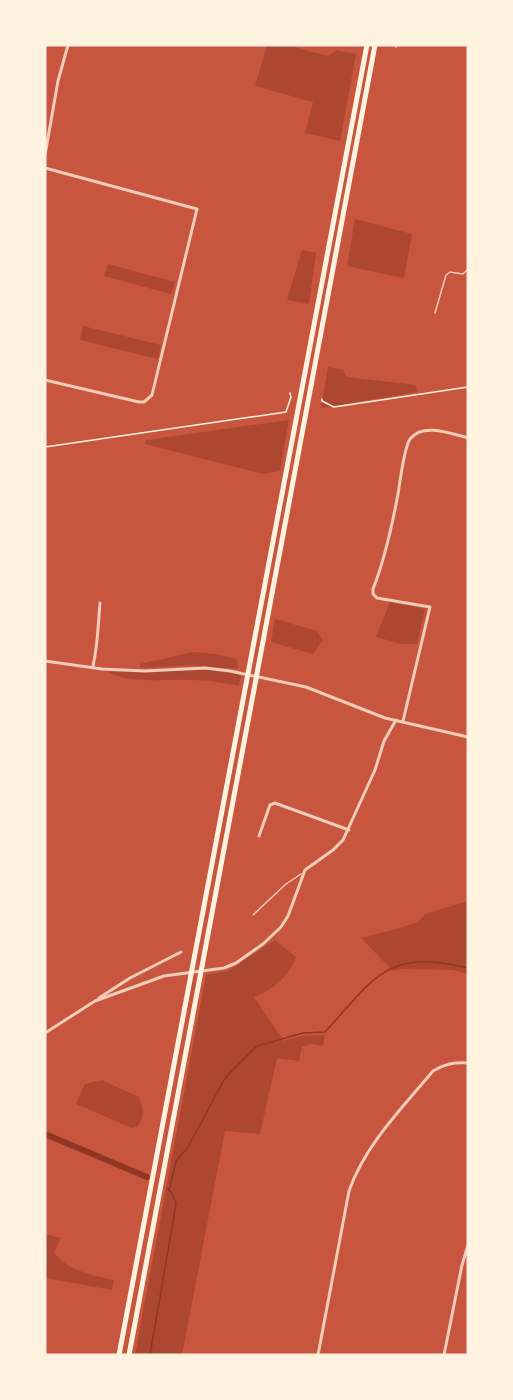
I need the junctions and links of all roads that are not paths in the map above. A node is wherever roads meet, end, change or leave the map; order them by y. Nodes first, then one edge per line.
1 (68, 45) edge
2 (367, 45) edge
3 (375, 45) edge
4 (45, 155) edge
5 (45, 168) edge
6 (468, 269) edge
7 (435, 313) dead end
8 (45, 380) edge
9 (468, 438) edge
10 (100, 603) dead end
11 (45, 661) edge
12 (93, 667) junction
13 (396, 720) junction
14 (403, 722) junction
15 (468, 736) edge
16 (349, 830) junction
17 (259, 836) dead end
18 (302, 874) junction
19 (253, 915) dead end
20 (182, 952) dead end
21 (95, 1001) junction
22 (45, 1033) edge
23 (468, 1063) edge
24 (468, 1245) edge
25 (462, 1265) junction
26 (468, 1266) edge
27 (119, 1355) edge
28 (129, 1355) edge
29 (318, 1355) edge
30 (444, 1355) edge

1 - 4 street
2 - 27 highway
3 - 28 highway
5 - 8 street
6 - 7 lane
9 - 14 street
10 - 12 street
11 - 12 street
12 - 13 street
13 - 14 street
13 - 16 street
14 - 15 street
16 - 17 street
16 - 18 street
18 - 19 lane
18 - 21 street
20 - 21 street
21 - 22 street
23 - 29 street
24 - 25 street
25 - 26 street
25 - 30 street

